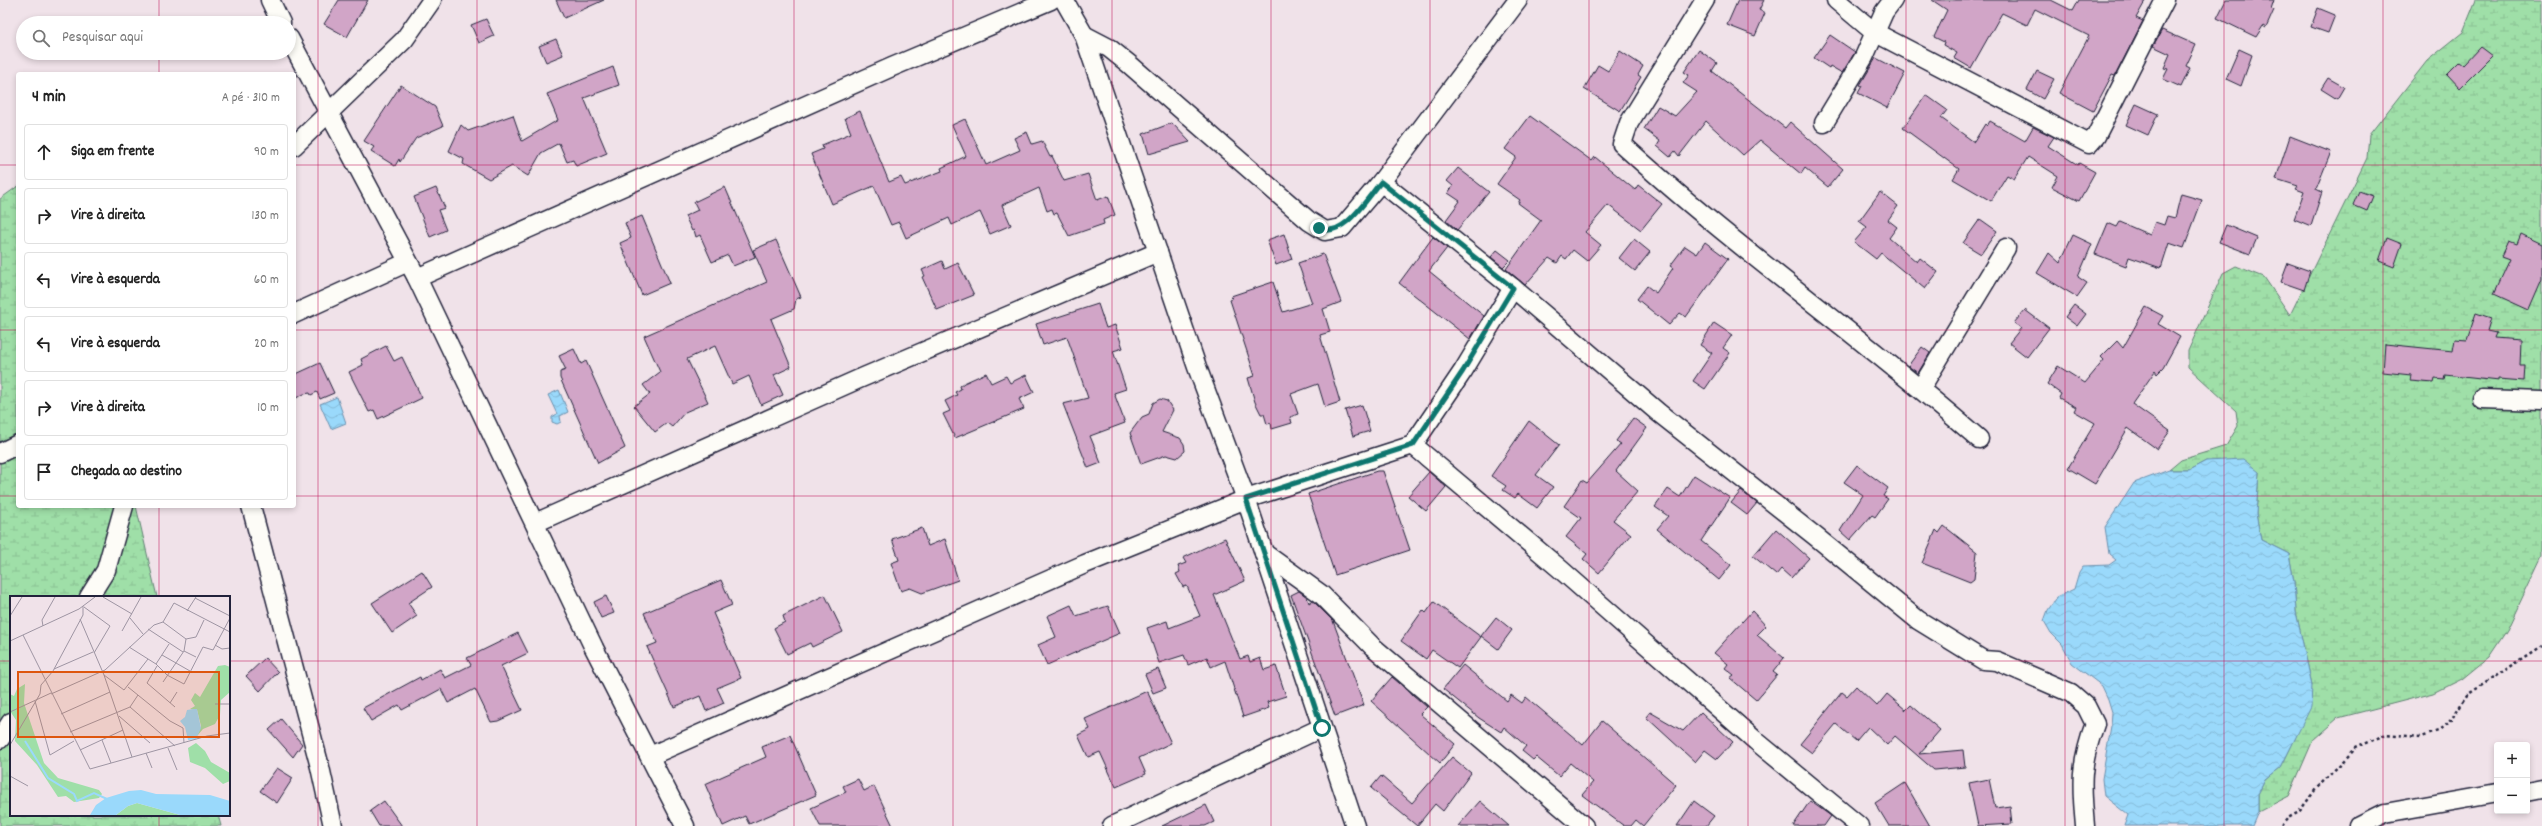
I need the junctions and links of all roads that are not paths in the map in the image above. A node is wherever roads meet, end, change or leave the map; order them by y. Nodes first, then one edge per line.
1 (270, 0) edge
2 (432, 0) edge
3 (1051, 0) edge
4 (1064, 0) edge
5 (1518, 0) edge
6 (1705, 0) edge
7 (1836, 0) edge
8 (1893, 0) edge
9 (2165, 0) edge
10 (278, 16) edge
11 (1874, 32) junction
12 (1084, 35) junction
13 (296, 52) edge
14 (328, 115) junction
15 (1824, 123) dead end
16 (296, 144) edge
17 (1381, 182) junction
18 (2006, 248) dead end
19 (1158, 252) junction
20 (408, 262) junction
21 (416, 278) junction
22 (1513, 288) junction
23 (296, 313) edge
24 (1922, 388) junction
25 (2482, 399) dead end
26 (2542, 401) edge
27 (1979, 439) dead end
28 (16, 445) edge
29 (1413, 445) junction
30 (0, 453) edge
31 (1246, 499) junction
32 (123, 508) edge
33 (251, 508) edge
34 (535, 523) junction
35 (1264, 553) junction
36 (90, 596) edge
37 (10, 724) edge
38 (1322, 728) junction
39 (0, 739) edge
40 (650, 756) junction
41 (2542, 789) edge
42 (2530, 791) edge
43 (2494, 793) edge
44 (333, 826) edge
45 (685, 826) edge
46 (1112, 826) edge
47 (1355, 826) edge
48 (1584, 826) edge
49 (1859, 826) edge
50 (2085, 826) edge
51 (2359, 826) edge

1 - 10 street
2 - 14 street
3 - 21 street
4 - 12 street
5 - 17 street
6 - 24 street
7 - 11 street
8 - 11 street
9 - 11 street
11 - 15 street
12 - 17 street
12 - 19 street
13 - 14 street
14 - 16 street
14 - 20 street
17 - 22 street
18 - 24 street
19 - 31 street
19 - 34 street
20 - 21 street
20 - 23 street
21 - 34 street
22 - 29 street
22 - 50 street
24 - 27 street
25 - 26 street
28 - 30 street
29 - 31 street
29 - 49 street
31 - 35 street
31 - 40 street
32 - 36 street
33 - 44 street
34 - 40 street
35 - 38 street
35 - 48 street
37 - 39 street
38 - 46 street
38 - 47 street
40 - 45 street
41 - 42 street
43 - 51 street

